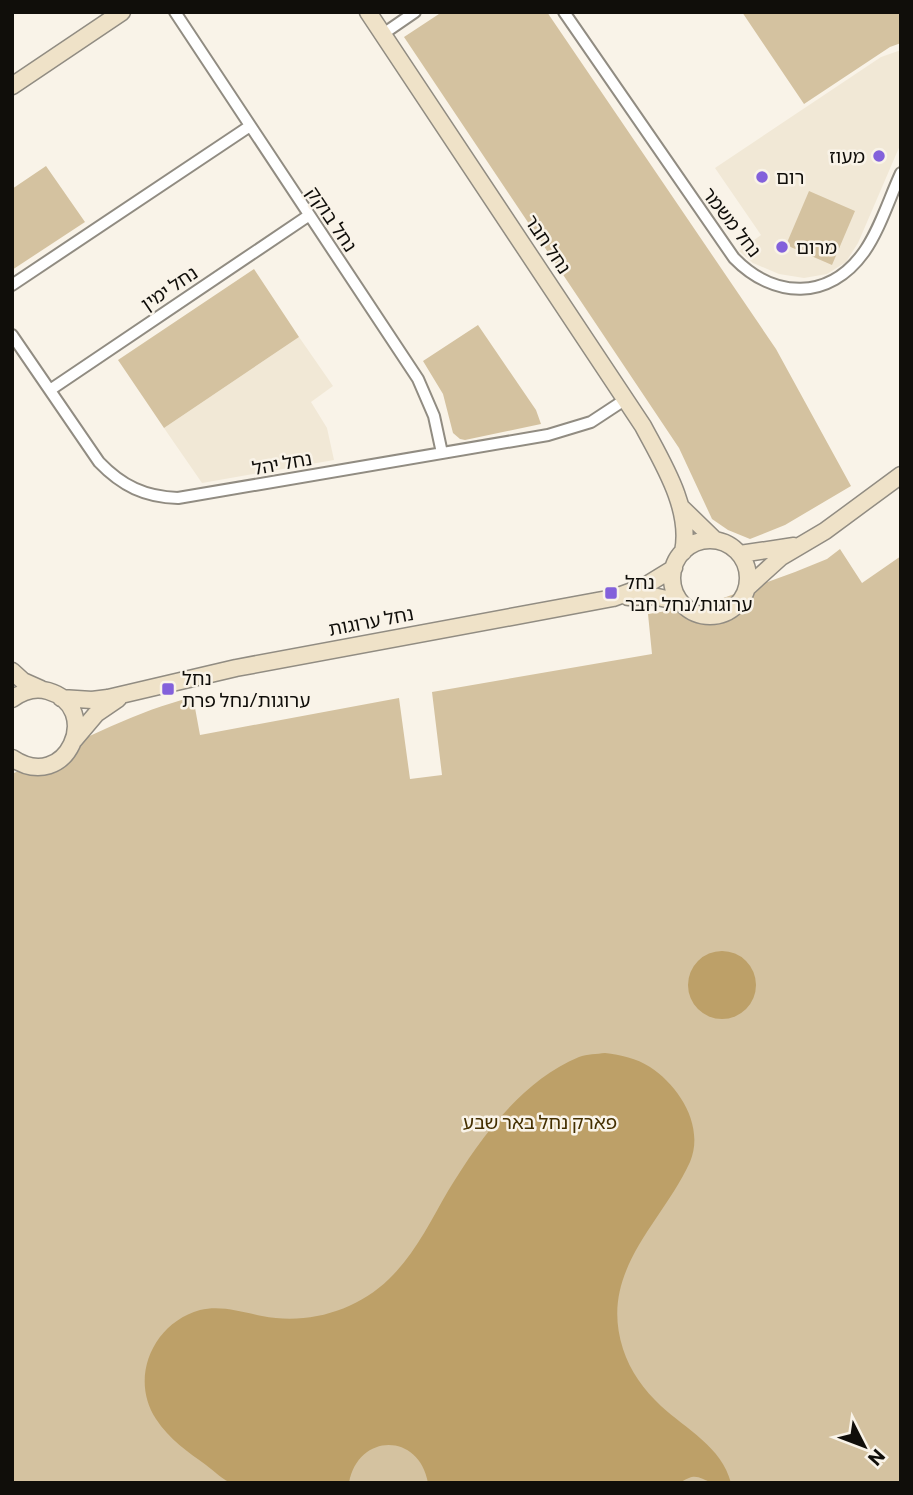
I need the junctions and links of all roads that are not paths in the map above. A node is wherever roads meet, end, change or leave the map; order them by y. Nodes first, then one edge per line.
1 (122, 12) edge
2 (175, 12) edge
3 (368, 12) edge
4 (415, 12) edge
5 (564, 12) edge
6 (383, 34) junction
7 (12, 86) edge
8 (250, 126) junction
9 (901, 173) edge
10 (308, 216) junction
11 (12, 285) edge
12 (12, 335) edge
13 (50, 390) junction
14 (626, 399) junction
15 (442, 453) junction
16 (901, 475) edge
17 (680, 506) junction
18 (715, 540) junction
19 (799, 544) junction
20 (683, 552) junction
21 (740, 554) junction
22 (674, 568) junction
23 (748, 587) junction
24 (613, 598) junction
25 (680, 602) junction
26 (12, 671) edge
27 (43, 690) junction
28 (138, 690) junction
29 (61, 698) junction
30 (12, 699) edge
31 (74, 740) junction
32 (13, 759) edge

1 - 7 street
2 - 8 street, נחל בוקק
3 - 6 street, נחל חבר
4 - 6 street
5 - 9 street, נחל משמר
6 - 14 street, נחל חבר
8 - 10 street, נחל בוקק
8 - 11 street
10 - 13 street, נחל ימין
10 - 15 street, נחל בוקק
12 - 13 street, נחל יהל
13 - 15 street, נחל יהל
14 - 15 street, נחל יהל
14 - 17 street, נחל חבר
16 - 19 street
17 - 18 street, נחל חבר
17 - 20 street, נחל חבר
18 - 20 street
18 - 21 street
19 - 21 street
19 - 23 street
20 - 22 street
21 - 23 street
22 - 24 street, נחל ערוגות
22 - 25 street
23 - 25 street
24 - 25 street, נחל ערוגות
24 - 28 street, נחל ערוגות
26 - 27 street
27 - 29 street
27 - 30 street
28 - 29 street, נחל ערוגות
28 - 31 street, נחל ערוגות
29 - 31 street
31 - 32 street, נחל ערוגות

